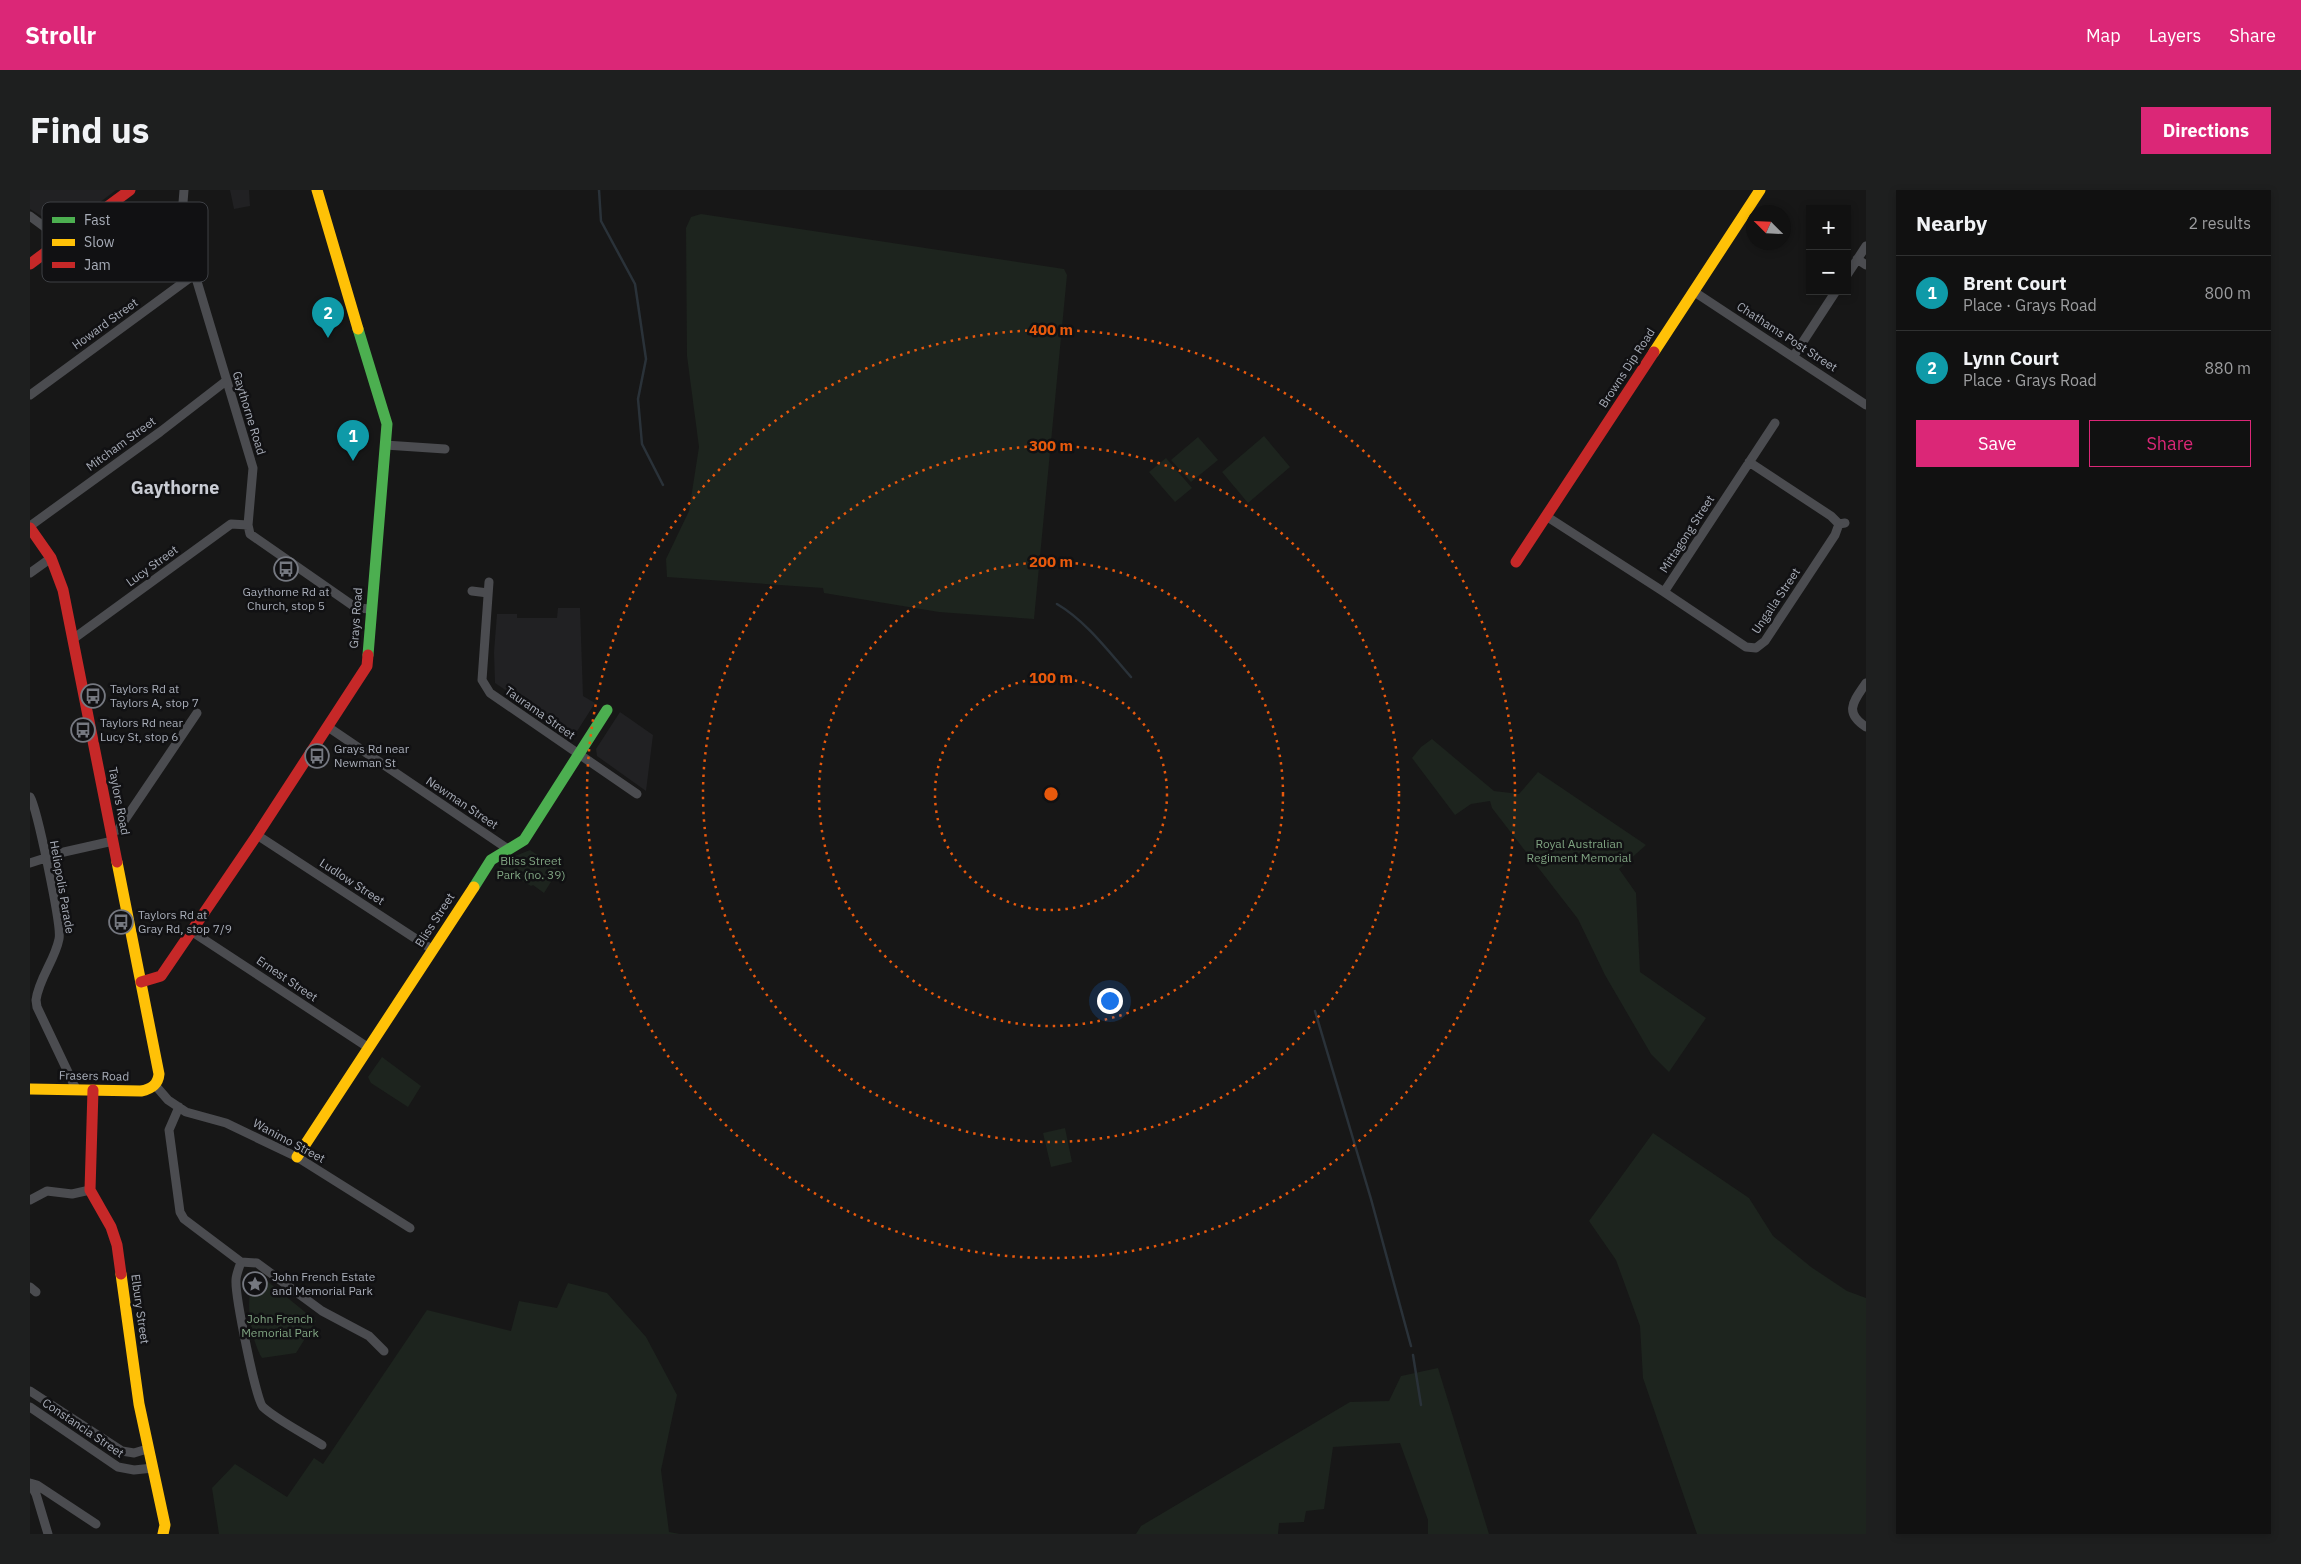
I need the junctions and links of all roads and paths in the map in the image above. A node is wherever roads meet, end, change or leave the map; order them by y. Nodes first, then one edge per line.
1 (130, 190) edge
2 (317, 190) edge
3 (1760, 190) edge
4 (114, 202) edge
5 (30, 216) edge
6 (42, 225) edge
7 (1866, 246) edge
8 (42, 255) edge
9 (1857, 259) junction
10 (30, 264) edge
11 (1866, 265) edge
12 (1851, 269) edge
13 (184, 282) edge
14 (197, 282) edge
15 (1694, 291) junction
16 (1833, 295) edge
17 (1793, 357) junction
18 (226, 381) junction
19 (30, 395) edge
20 (1866, 405) edge
21 (1775, 423) dead end
22 (385, 445) junction
23 (445, 449) dead end
24 (1749, 462) junction
25 (1546, 516) junction
26 (248, 525) junction
27 (30, 527) edge
28 (51, 558) junction
29 (1516, 562) dead end
30 (30, 573) edge
31 (489, 582) dead end
32 (472, 591) dead end
33 (1664, 592) junction
34 (488, 593) junction
35 (370, 609) junction
36 (73, 638) junction
37 (1866, 683) edge
38 (606, 710) dead end
39 (197, 713) dead end
40 (1866, 726) edge
41 (328, 727) junction
42 (578, 755) junction
43 (637, 794) dead end
44 (30, 797) edge
45 (258, 835) junction
46 (112, 837) junction
47 (508, 849) junction
48 (46, 857) junction
49 (30, 863) edge
50 (192, 931) junction
51 (433, 950) junction
52 (141, 982) junction
53 (368, 1048) junction
54 (155, 1085) junction
55 (30, 1089) edge
56 (76, 1089) junction
57 (92, 1090) junction
58 (179, 1107) junction
59 (298, 1157) junction
60 (90, 1190) junction
61 (30, 1200) edge
62 (410, 1228) dead end
63 (241, 1262) junction
64 (384, 1351) dead end
65 (30, 1391) edge
66 (30, 1407) edge
67 (322, 1445) dead end
68 (147, 1449) junction
69 (153, 1468) junction
70 (30, 1483) edge
71 (96, 1524) dead end
72 (48, 1534) edge
73 (163, 1534) edge

1 - 4 street
2 - 22 street, Grays Road
3 - 15 street, Browns Dip Road
5 - 6 street
7 - 9 street
8 - 10 street
9 - 11 street
9 - 12 street
13 - 19 street, Howard Street
14 - 18 street, Gaythorne Road
15 - 17 street, Chathams Post Street
15 - 25 street, Browns Dip Road
16 - 17 street
17 - 20 street, Chathams Post Street
18 - 26 street, Gaythorne Road
18 - 27 street, Mitcham Street
21 - 24 street, Mittagong Street
22 - 23 street
22 - 35 street, Grays Road
24 - 33 street, Mittagong Street
24 - 33 street, Ungalla Street
25 - 29 street, Browns Dip Road
25 - 33 street, Mittagong Street
26 - 35 street
26 - 36 street, Lucy Street
27 - 28 street, Taylors Road
28 - 30 street
28 - 36 street, Taylors Road
31 - 34 street, Taurama Street
32 - 34 street
34 - 42 street, Taurama Street
35 - 41 street, Grays Road
36 - 46 street, Taylors Road
37 - 40 street
38 - 42 street, Bliss Street
39 - 46 street
41 - 45 street, Grays Road
41 - 47 street, Newman Street
42 - 43 street, Taurama Street
42 - 47 street, Bliss Street
44 - 48 street, Heliopolis Parade
45 - 50 street, Grays Road
45 - 51 street, Ludlow Street
46 - 48 street
46 - 52 street, Taylors Road
47 - 51 street, Bliss Street
48 - 49 street
48 - 56 street, Heliopolis Parade
50 - 52 street, Grays Road
50 - 53 street, Ernest Street
51 - 53 street, Bliss Street
52 - 54 street, Taylors Road
53 - 59 street, Bliss Street
54 - 57 street, Frasers Road
54 - 58 street, Wanimo Street
55 - 56 street, Frasers Road
56 - 57 street, Frasers Road
57 - 60 street
58 - 59 street, Wanimo Street
58 - 63 street
59 - 62 street, Wanimo Street
60 - 61 street
60 - 68 street, Elbury Street
63 - 64 street
63 - 67 street
65 - 68 street, Constancia Street
66 - 69 street, Constancia Street
68 - 69 street, Elbury Street
69 - 73 street, Elbury Street
70 - 71 street
70 - 72 street

